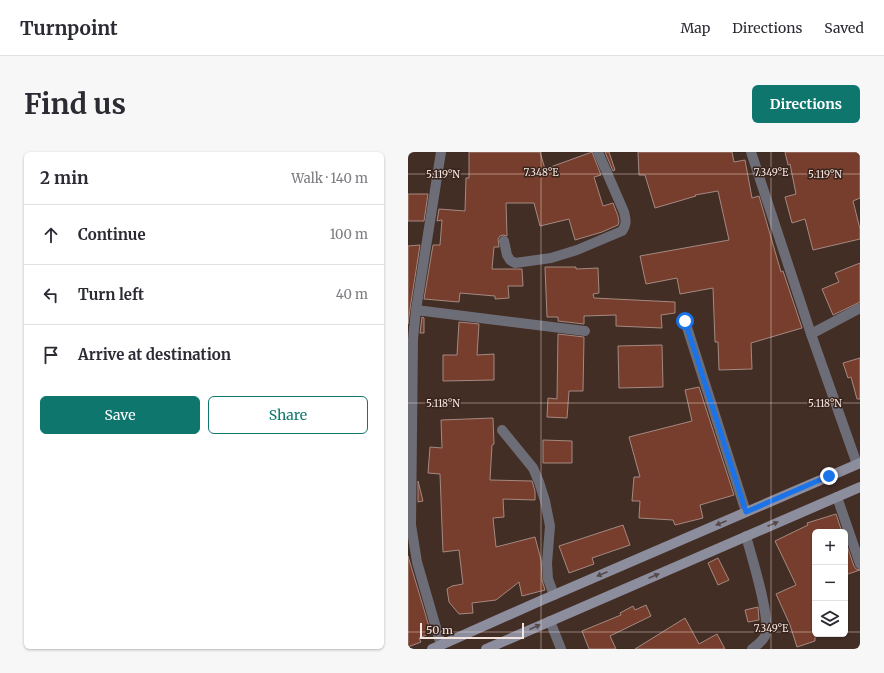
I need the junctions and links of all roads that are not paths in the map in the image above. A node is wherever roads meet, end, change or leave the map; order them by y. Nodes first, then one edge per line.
1 (441, 152) edge
2 (598, 152) edge
3 (751, 152) edge
4 (504, 241) dead end
5 (860, 308) edge
6 (416, 310) junction
7 (685, 321) dead end
8 (585, 331) dead end
9 (811, 334) junction
10 (410, 340) edge
11 (502, 430) dead end
12 (858, 464) edge
13 (860, 487) edge
14 (837, 497) junction
15 (746, 512) junction
16 (746, 536) junction
17 (860, 564) edge
18 (554, 595) junction
19 (550, 620) junction
20 (436, 647) edge
21 (486, 649) edge
22 (561, 649) edge
23 (752, 649) edge

1 - 6 street
2 - 4 street
3 - 9 street
5 - 9 street
6 - 8 street
6 - 10 street
7 - 15 street
9 - 12 street
10 - 20 street
11 - 18 street
12 - 15 main road
13 - 14 main road
16 -> 14 main road
14 - 17 street
15 -> 18 main road
19 -> 16 main road
16 - 23 street
18 - 20 main road
21 -> 19 main road
19 - 22 street

